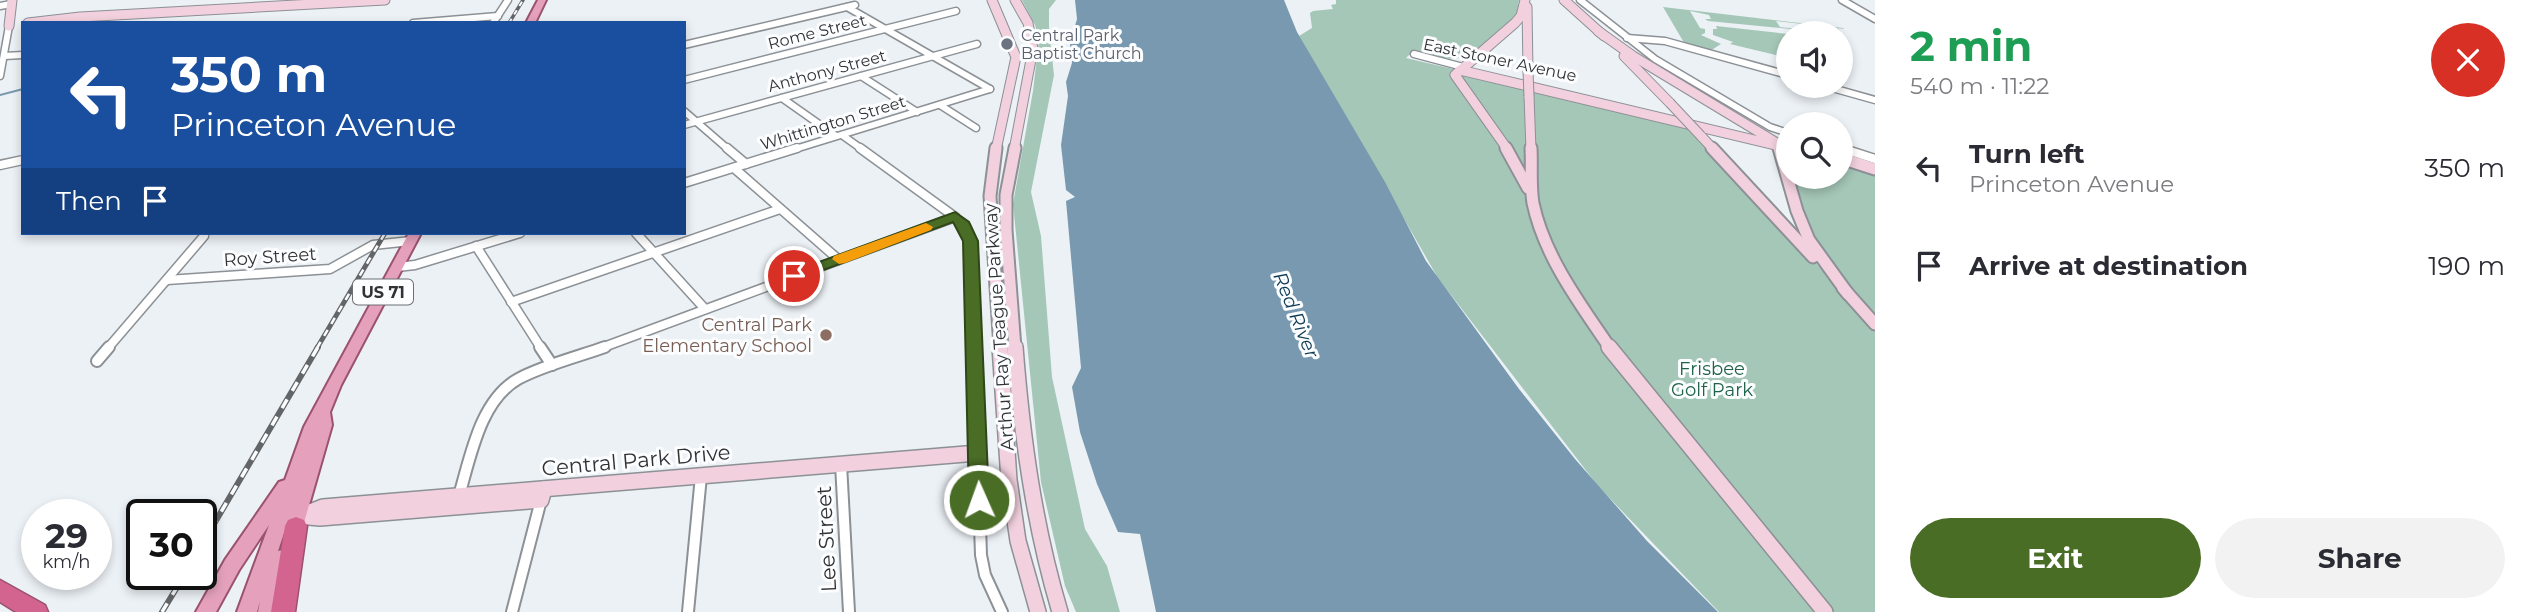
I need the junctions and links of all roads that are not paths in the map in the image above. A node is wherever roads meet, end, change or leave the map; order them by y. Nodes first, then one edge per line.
1 (385, 0) edge
2 (508, 0) edge
3 (542, 0) edge
4 (992, 0) edge
5 (1016, 0) edge
6 (1525, 0) edge
7 (1564, 0) edge
8 (1580, 0) edge
9 (1842, 0) edge
10 (1851, 0) edge
11 (11, 2) edge
12 (855, 5) dead end
13 (0, 6) edge
14 (847, 7) junction
15 (1875, 10) edge
16 (956, 11) dead end
17 (498, 16) junction
18 (1875, 19) edge
19 (45, 21) edge
20 (437, 21) edge
21 (494, 21) edge
22 (531, 21) edge
23 (5, 27) edge
24 (886, 29) junction
25 (1598, 30) junction
26 (1627, 38) junction
27 (977, 44) dead end
28 (686, 45) edge
29 (3, 52) edge
30 (21, 55) edge
31 (934, 56) junction
32 (1462, 69) junction
33 (1776, 72) edge
34 (0, 76) edge
35 (861, 76) junction
36 (686, 79) edge
37 (1853, 94) edge
38 (782, 98) junction
39 (1875, 100) edge
40 (1670, 103) joint
41 (940, 105) junction
42 (918, 112) junction
43 (686, 113) edge
44 (696, 121) junction
45 (686, 124) edge
46 (1743, 127) junction
47 (976, 128) dead end
48 (1776, 129) edge
49 (1722, 130) junction
50 (839, 135) junction
51 (1776, 141) edge
52 (1776, 142) edge
53 (1875, 148) edge
54 (21, 160) edge
55 (1863, 161) edge
56 (746, 164) junction
57 (0, 165) edge
58 (734, 167) junction
59 (1874, 172) edge
60 (686, 182) edge
61 (1794, 189) edge
62 (1534, 202) junction
63 (780, 209) junction
64 (955, 217) junction
65 (513, 235) edge
66 (638, 235) edge
67 (204, 236) dead end
68 (413, 237) edge
69 (476, 246) junction
70 (654, 253) junction
71 (839, 260) junction
72 (397, 267) junction
73 (167, 279) junction
74 (1848, 294) junction
75 (511, 302) junction
76 (705, 309) junction
77 (1875, 324) edge
78 (97, 361) dead end
79 (552, 365) junction
80 (323, 412) junction
81 (978, 453) junction
82 (841, 464) junction
83 (701, 476) junction
84 (542, 494) junction
85 (457, 501) junction
86 (285, 520) junction
87 (0, 590) edge
88 (36, 612) edge
89 (206, 612) edge
90 (247, 612) edge
91 (268, 612) edge
92 (283, 612) edge
93 (512, 612) edge
94 (688, 612) edge
95 (849, 612) edge
96 (1002, 612) edge
97 (1038, 612) edge
98 (1060, 612) edge
99 (1825, 612) edge

1 - 19 street
2 - 17 street
3 - 22 main road
4 - 97 street, Arthur Ray Teague Parkway
5 - 98 street, Arthur Ray Teague Parkway
6 - 32 street
6 - 62 street, bridge
7 - 25 main road
8 - 26 street
9 - 18 street
10 - 15 street
11 - 13 street
11 - 23 street
12 - 14 street
14 - 24 street
14 - 28 street
16 - 24 street, Rome Street
17 - 20 street
17 - 21 street
23 - 29 street
24 - 31 street
24 - 36 street, Rome Street
25 - 40 main road
25 - 46 street
26 - 33 street
26 - 48 street
27 - 31 street, Anthony Street
29 - 30 street
29 - 34 street
31 - 35 street, Anthony Street
31 - 41 street, Whittington Street
32 - 32 street, East Stoner Avenue
32 - 46 street, East Stoner Avenue
32 - 49 street, East Stoner Avenue
32 - 62 street
35 - 38 street, Anthony Street
35 - 42 street
37 - 39 street
38 - 44 street, Anthony Street
38 - 50 street
40 - 74 street, bridge
41 - 42 street, Whittington Street
41 - 47 street
42 - 50 street, Whittington Street
43 - 44 street
44 - 45 street, Anthony Street
44 - 56 street
46 - 49 street
46 - 51 street, East Stoner Avenue
49 - 52 street, East Stoner Avenue
50 - 56 street, Whittington Street
50 - 64 street
53 - 55 street
54 - 57 street
55 - 59 street
56 - 58 street, Whittington Street
58 - 60 street, Whittington Street
58 - 63 street
61 - 74 street
62 - 99 street
63 - 70 street
63 - 71 street
64 - 71 street
64 - 81 street
65 - 69 street
66 - 70 street
67 - 73 street
68 - 72 main road, US 71
68 - 73 street, Roy Street
69 - 72 street
69 - 75 street
70 - 75 street
70 - 76 street
71 - 76 street
72 - 80 main road, US 71
73 - 78 street
74 - 77 street
75 - 79 street
76 - 79 street
79 - 85 street
80 - 86 main road, US 71
80 - 86 main road, US 71
81 - 82 street, Central Park Drive
81 - 96 street
82 - 83 street, Central Park Drive
82 - 95 street, Lee Street
83 - 84 street, Central Park Drive
83 - 94 street
84 - 85 main road, Central Park Drive
84 - 93 street
85 - 86 main road, Central Park Drive
86 - 89 main road
86 - 90 main road, US 71
86 - 91 main road
86 - 92 highway, US 71
87 - 88 highway

